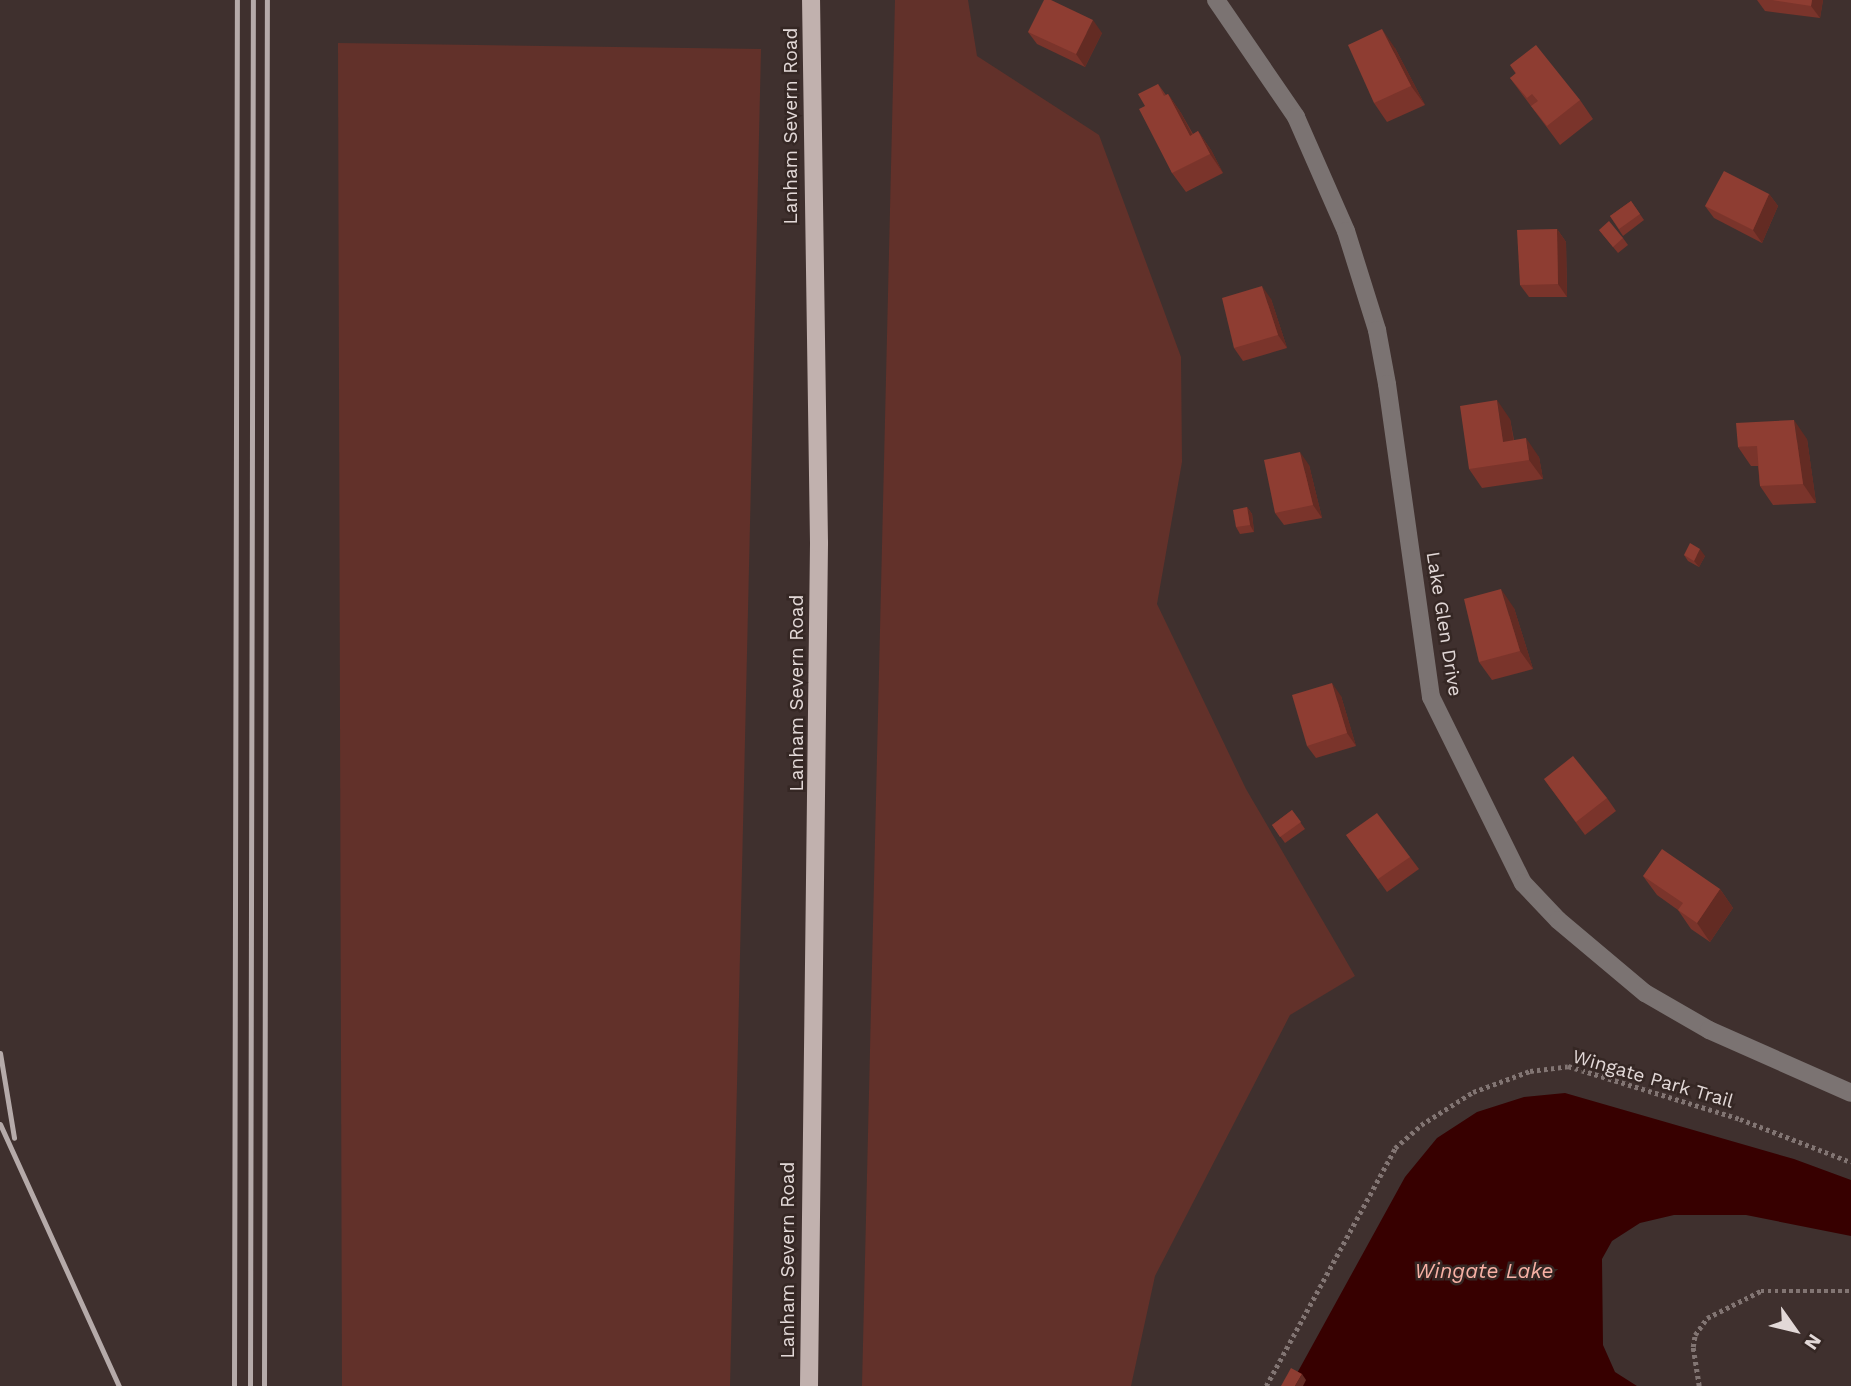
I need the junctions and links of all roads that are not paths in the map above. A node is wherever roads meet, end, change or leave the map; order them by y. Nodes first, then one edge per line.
1 (811, 0) edge
2 (1216, 0) edge
3 (1851, 1093) edge
4 (809, 1386) edge

1 - 4 main road, Lanham Severn Road
2 - 3 street, Lake Glen Drive

